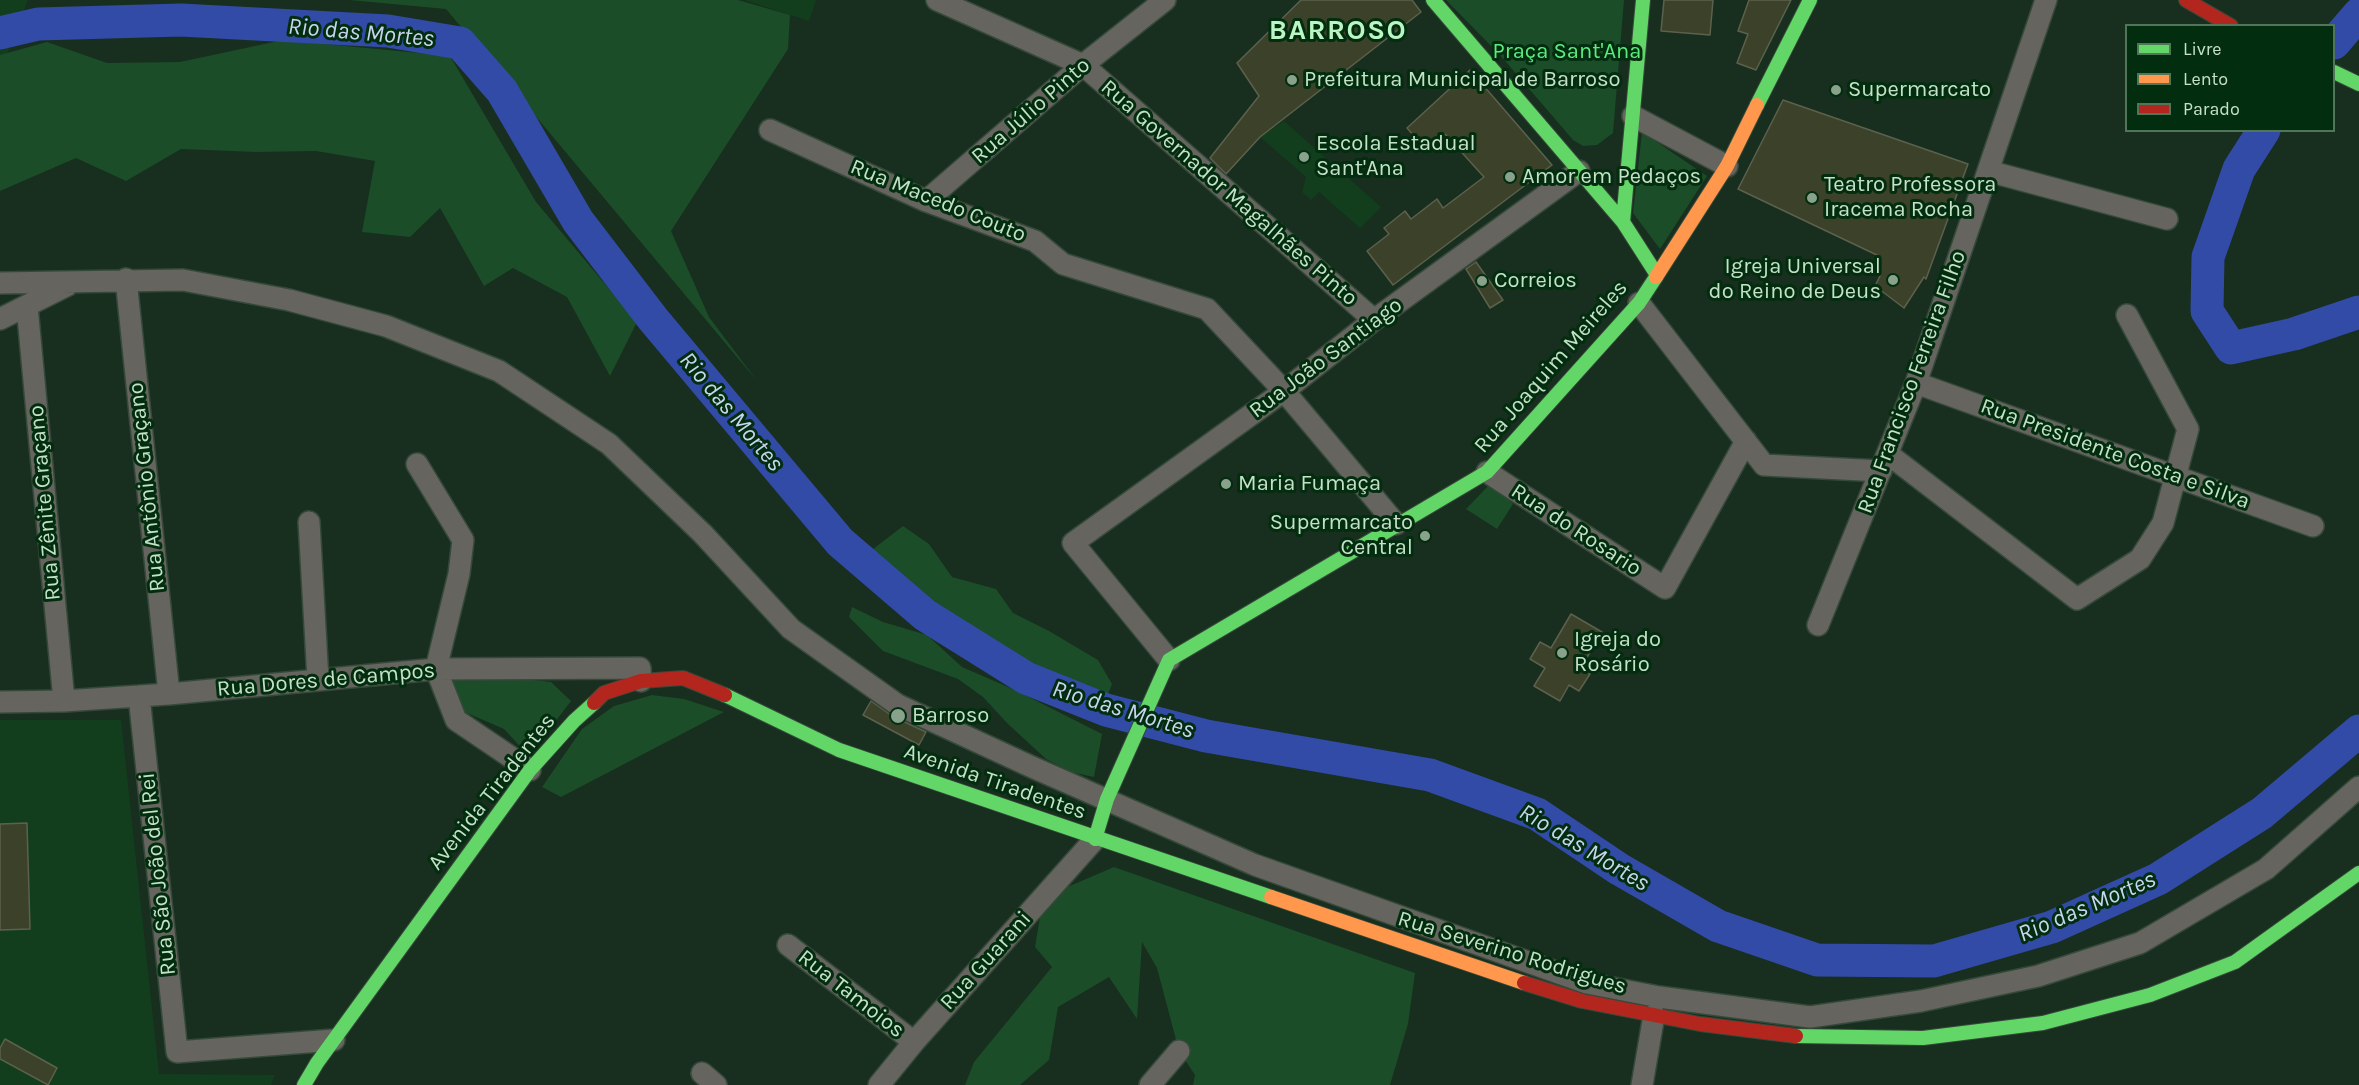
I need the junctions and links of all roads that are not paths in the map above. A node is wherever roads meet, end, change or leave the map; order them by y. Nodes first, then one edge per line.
1 (937, 0) edge
2 (1165, 0) edge
3 (1433, 0) edge
4 (1643, 0) edge
5 (1810, 0) edge
6 (2046, 0) edge
7 (2186, 0) edge
8 (2228, 24) edge
9 (1083, 65) junction
10 (2335, 72) edge
11 (2359, 84) edge
12 (1634, 116) junction
13 (770, 130) dead end
14 (1727, 166) junction
15 (1579, 171) junction
16 (1988, 171) junction
17 (927, 201) junction
18 (2168, 219) dead end
19 (1623, 222) junction
20 (1657, 275) junction
21 (126, 279) junction
22 (74, 282) junction
23 (0, 283) edge
24 (1639, 303) junction
25 (27, 306) junction
26 (2127, 315) dead end
27 (0, 319) edge
28 (1374, 320) junction
29 (1916, 383) junction
30 (1284, 391) junction
31 (1746, 441) junction
32 (1884, 462) junction
33 (417, 464) dead end
34 (1487, 472) junction
35 (2177, 476) junction
36 (309, 522) dead end
37 (1396, 524) junction
38 (2313, 526) dead end
39 (1818, 624) dead end
40 (1168, 660) junction
41 (436, 669) junction
42 (318, 680) junction
43 (641, 681) junction
44 (169, 694) junction
45 (139, 696) junction
46 (64, 701) junction
47 (0, 702) edge
48 (530, 770) junction
49 (2359, 787) edge
50 (1107, 799) junction
51 (1095, 839) junction
52 (2359, 873) edge
53 (788, 945) dead end
54 (1654, 1015) junction
55 (334, 1040) junction
56 (914, 1042) junction
57 (1179, 1052) dead end
58 (304, 1085) edge
59 (879, 1085) edge
60 (1150, 1085) edge
61 (1642, 1085) edge

1 - 9 street, Rua Governador Magalhães Pinto
2 - 9 street, Rua Júlio Pinto
3 - 15 street
4 - 12 street
5 - 14 street, Rua Joaquim Meireles
6 - 16 street, Rua Francisco Ferreira Filho
7 - 8 street
9 - 17 street, Rua Júlio Pinto
9 - 28 street, Rua Governador Magalhães Pinto
10 - 11 street
12 - 14 street
12 - 19 street
13 - 17 street, Rua Macedo Couto
14 - 20 street, Rua Joaquim Meireles
15 - 19 street
15 - 28 street, Rua João Santiago
16 - 18 street
16 - 29 street, Rua Francisco Ferreira Filho
17 - 30 street, Rua Macedo Couto
19 - 20 street
20 - 24 street, Rua Joaquim Meireles
21 - 22 street
21 - 44 street, Rua Antônio Graçano
21 - 50 street
22 - 23 street
22 - 25 street
24 - 31 street
24 - 34 street, Rua Joaquim Meireles
25 - 27 street
25 - 46 street, Rua Zênite Graçano
26 - 35 street
28 - 30 street, Rua João Santiago
29 - 32 street, Rua Francisco Ferreira Filho
29 - 35 street, Rua Presidente Costa e Silva
30 - 37 street, Rua Macedo Couto
30 - 40 street, Rua João Santiago
31 - 32 street
31 - 34 street, Rua do Rosario
32 - 35 street
32 - 39 street, Rua Francisco Ferreira Filho
33 - 41 street
34 - 37 street, Rua Joaquim Meireles
35 - 38 street, Rua Presidente Costa e Silva
36 - 42 street
37 - 40 street, Rua Joaquim Meireles
40 - 50 street
41 - 42 street, Rua Dores de Campos
41 - 43 street, Rua Dores de Campos
41 - 48 street
42 - 44 street, Rua Dores de Campos
43 - 48 street, Avenida Tiradentes
43 - 51 street, Avenida Tiradentes
44 - 45 street, Rua Dores de Campos
45 - 46 street, Rua Dores de Campos
45 - 55 street, Rua São João del Rei
46 - 47 street, Rua Dores de Campos
48 - 55 street, Avenida Tiradentes
49 - 50 street
50 - 51 street
51 - 54 street, Rua Severino Rodrigues
51 - 56 street, Rua Guarani
52 - 54 street, Rua Severino Rodrigues
53 - 56 street, Rua Tamoios
54 - 61 street
55 - 58 street, Avenida Tiradentes
56 - 59 street, Rua Guarani
57 - 60 street

